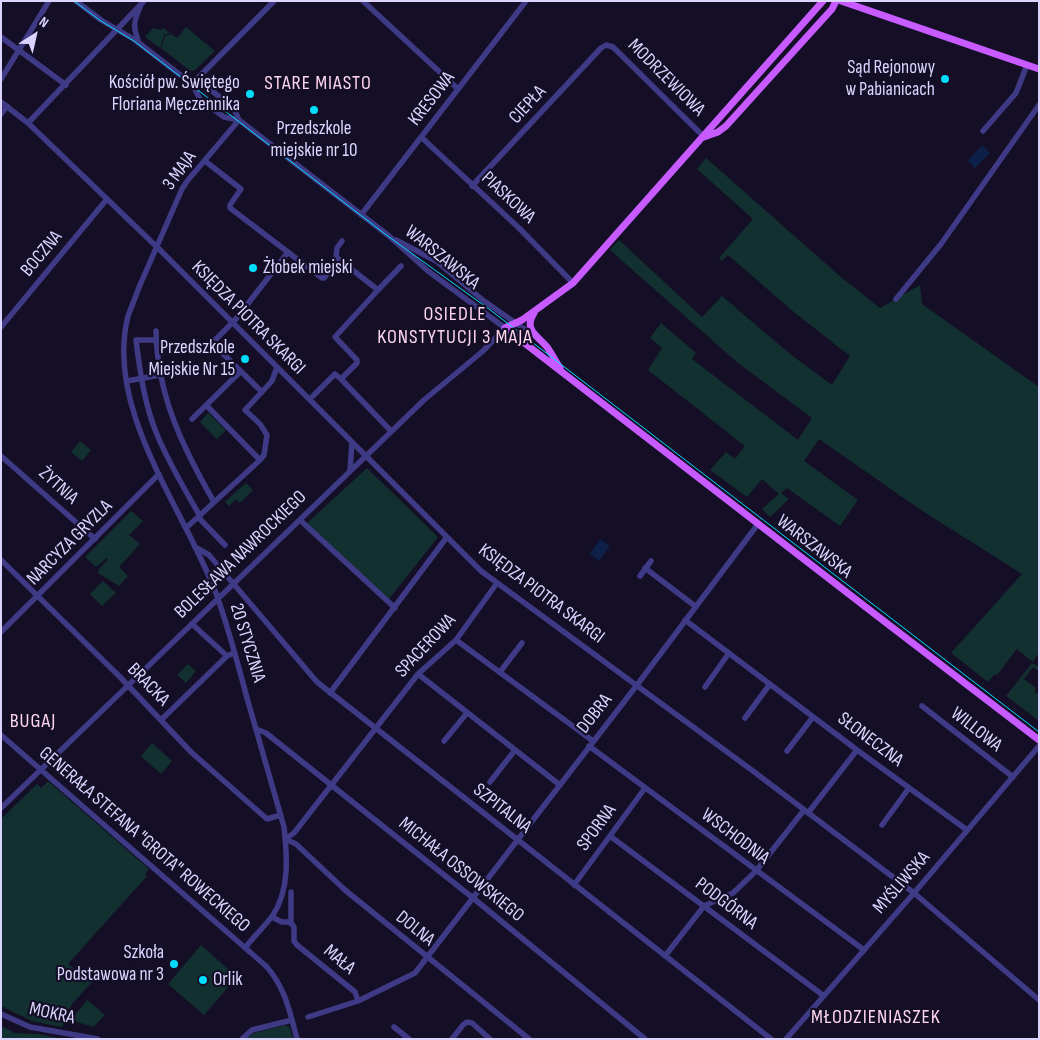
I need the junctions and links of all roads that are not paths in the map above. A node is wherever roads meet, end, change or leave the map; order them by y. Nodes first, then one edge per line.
1 (49, 1) edge
2 (76, 1) edge
3 (274, 1) edge
4 (362, 1) edge
5 (526, 1) edge
6 (823, 1) edge
7 (836, 1) edge
8 (841, 1) edge
9 (143, 2) edge
10 (116, 29) junction
11 (1, 37) edge
12 (139, 44) junction
13 (606, 45) joint
14 (19, 50) junction
15 (1027, 64) junction
16 (1039, 69) edge
17 (1, 79) edge
18 (192, 84) junction
19 (66, 85) junction
20 (458, 90) junction
21 (1, 102) edge
22 (8, 106) junction
23 (1039, 106) edge
24 (1, 114) edge
25 (239, 120) junction
26 (28, 123) junction
27 (983, 131) dead end
28 (421, 137) junction
29 (704, 137) junction
30 (205, 161) junction
31 (472, 186) junction
32 (107, 200) junction
33 (361, 215) junction
34 (389, 236) junction
35 (342, 241) dead end
36 (156, 246) junction
37 (288, 252) junction
38 (338, 259) junction
39 (401, 266) dead end
40 (573, 283) junction
41 (378, 290) junction
42 (896, 299) dead end
43 (536, 311) junction
44 (232, 323) junction
45 (516, 323) junction
46 (1, 327) edge
47 (505, 328) junction
48 (156, 331) dead end
49 (536, 337) junction
50 (156, 340) junction
51 (277, 367) junction
52 (240, 372) junction
53 (160, 375) junction
54 (141, 378) junction
55 (569, 378) junction
56 (341, 379) junction
57 (127, 381) junction
58 (262, 392) junction
59 (313, 396) dead end
60 (206, 406) junction
61 (192, 419) dead end
62 (392, 431) junction
63 (352, 442) junction
64 (1, 456) edge
65 (366, 456) junction
66 (260, 460) junction
67 (350, 471) junction
68 (159, 474) junction
69 (214, 502) junction
70 (199, 516) junction
71 (300, 520) junction
72 (758, 524) junction
73 (186, 528) junction
74 (447, 538) junction
75 (95, 539) junction
76 (225, 546) dead end
77 (196, 547) junction
78 (1, 560) edge
79 (651, 560) dead end
80 (645, 568) junction
81 (640, 576) dead end
82 (498, 583) junction
83 (234, 584) junction
84 (38, 595) junction
85 (218, 599) junction
86 (695, 606) junction
87 (395, 608) junction
88 (685, 620) junction
89 (192, 624) junction
90 (1, 632) edge
91 (456, 640) junction
92 (522, 644) dead end
93 (234, 653) junction
94 (729, 653) junction
95 (227, 656) junction
96 (500, 672) junction
97 (418, 674) junction
98 (770, 684) junction
99 (637, 685) junction
100 (128, 686) junction
101 (704, 686) dead end
102 (330, 693) junction
103 (922, 706) dead end
104 (467, 713) junction
105 (813, 717) junction
106 (745, 718) dead end
107 (161, 720) junction
108 (375, 728) junction
109 (256, 729) junction
110 (1, 735) edge
111 (1039, 740) edge
112 (444, 741) dead end
113 (591, 744) junction
114 (1039, 746) edge
115 (515, 750) junction
116 (857, 750) junction
117 (787, 751) dead end
118 (41, 770) junction
119 (1013, 776) junction
120 (490, 782) dead end
121 (331, 785) junction
122 (560, 785) junction
123 (644, 788) junction
124 (909, 788) junction
125 (1, 808) edge
126 (806, 812) junction
127 (280, 815) junction
128 (882, 825) dead end
129 (967, 830) junction
130 (610, 836) junction
131 (285, 839) junction
132 (518, 840) junction
133 (756, 871) junction
134 (574, 885) junction
135 (291, 892) dead end
136 (914, 893) junction
137 (473, 898) junction
138 (704, 906) junction
139 (272, 917) junction
140 (288, 922) junction
141 (246, 948) junction
142 (864, 950) junction
143 (664, 956) junction
144 (428, 958) junction
145 (824, 996) junction
146 (1039, 1000) edge
147 (358, 1001) junction
148 (1, 1014) edge
149 (308, 1017) dead end
150 (292, 1020) junction
151 (394, 1027) dead end
152 (520, 1032) junction
153 (67, 1033) junction
154 (62, 1039) edge
155 (98, 1039) edge
156 (242, 1039) edge
157 (297, 1039) edge
158 (409, 1039) edge
159 (452, 1039) edge
160 (490, 1039) edge
161 (515, 1039) edge
162 (529, 1039) edge
163 (645, 1039) edge
164 (771, 1039) edge
165 (786, 1039) edge

1 - 14 street
2 - 10 street, WARSZAWSKA
3 - 18 street
4 - 20 street
5 - 20 street, KRESOWA
6 - 29 main road
7 - 29 main road
8 - 15 main road
9 - 10 street
9 - 12 street
10 - 12 street, WARSZAWSKA
10 - 19 street
11 - 14 street
12 - 18 street, WARSZAWSKA
13 - 29 street, MODRZEWIOWA
13 - 31 street, CIEPŁA
14 - 17 street
14 - 19 street
15 - 16 main road
15 - 27 street
18 - 25 street, WARSZAWSKA
18 - 25 street, WARSZAWSKA
19 - 26 street
20 - 28 street, KRESOWA
21 - 22 street, KSIĘDZA PIOTRA SKARGI
22 - 24 street
22 - 26 street, KSIĘDZA PIOTRA SKARGI
23 - 42 street
25 - 30 street, 3 MAJA
25 - 33 street, WARSZAWSKA
26 - 32 street, KSIĘDZA PIOTRA SKARGI
28 - 31 street, PIASKOWA
28 - 33 street, KRESOWA
29 - 40 main road
30 - 36 street, 3 MAJA
30 - 37 street
31 - 40 street, PIASKOWA
32 - 36 street, KSIĘDZA PIOTRA SKARGI
32 - 46 street, BOCZNA
33 - 34 street, WARSZAWSKA
34 - 45 street, WARSZAWSKA
34 - 47 street, WARSZAWSKA
35 - 38 street
36 - 44 street, KSIĘDZA PIOTRA SKARGI
36 - 57 street, 20 STYCZNIA
37 - 38 street
37 - 44 street
38 - 41 street
39 - 41 street
40 - 43 main road
41 - 56 street
43 - 45 main road
43 - 49 main road
44 - 51 street, KSIĘDZA PIOTRA SKARGI
44 - 52 street
45 - 47 main road
45 - 49 street, WARSZAWSKA
47 - 55 main road, WARSZAWSKA
47 - 62 street, BOLESŁAWA NAWROCKIEGO
48 - 50 street
49 - 55 main road, WARSZAWSKA
50 - 53 street
50 - 54 street
51 - 58 street
51 - 63 street, KSIĘDZA PIOTRA SKARGI
52 - 58 street
52 - 60 street
53 - 54 street
53 - 69 street
54 - 57 street
54 - 70 street
55 - 72 main road, WARSZAWSKA
56 - 59 street
56 - 62 street
57 - 68 street, 20 STYCZNIA
58 - 66 street
60 - 61 street
60 - 66 street
62 - 65 street, BOLESŁAWA NAWROCKIEGO
63 - 65 street, KSIĘDZA PIOTRA SKARGI
63 - 67 street
64 - 75 street, ŻYTNIA
65 - 67 street, BOLESŁAWA NAWROCKIEGO
65 - 74 street, KSIĘDZA PIOTRA SKARGI
66 - 69 street
67 - 71 street, BOLESŁAWA NAWROCKIEGO
68 - 73 street, 20 STYCZNIA
68 - 75 street, NARCYZA GRYZLA
69 - 70 street
70 - 73 street
70 - 76 street
71 - 83 street, BOLESŁAWA NAWROCKIEGO
71 - 87 street
72 - 86 street, DOBRA
72 - 111 main road, WARSZAWSKA
73 - 77 street, 20 STYCZNIA
74 - 82 street, KSIĘDZA PIOTRA SKARGI
74 - 87 street
75 - 84 street, NARCYZA GRYZLA
77 - 83 street, SZPITALNA
77 - 85 street, 20 STYCZNIA
78 - 84 street, BRACKA
79 - 80 street
80 - 81 street
80 - 86 street
82 - 91 street, SPACEROWA
82 - 99 street, KSIĘDZA PIOTRA SKARGI
83 - 85 street, BOLESŁAWA NAWROCKIEGO
83 - 102 street, SZPITALNA
84 - 90 street, NARCYZA GRYZLA
84 - 100 street, BRACKA
85 - 89 street, BOLESŁAWA NAWROCKIEGO
85 - 93 street, 20 STYCZNIA
86 - 88 street, DOBRA
87 - 102 street
88 - 94 street, SŁONECZNA
88 - 99 street, DOBRA
89 - 95 street
89 - 100 street, BOLESŁAWA NAWROCKIEGO
91 - 96 street, WSCHODNIA
91 - 97 street, SPACEROWA
92 - 96 street
93 - 95 street
93 - 109 street, 20 STYCZNIA
94 - 98 street, SŁONECZNA
94 - 101 street
95 - 107 street
96 - 113 street, WSCHODNIA
97 - 104 street
97 - 108 street, SPACEROWA
98 - 105 street, SŁONECZNA
98 - 106 street
99 - 113 street, DOBRA
99 - 126 street, KSIĘDZA PIOTRA SKARGI
100 - 107 street, BRACKA
100 - 118 street, BOLESŁAWA NAWROCKIEGO
102 - 108 street, SZPITALNA
103 - 119 street, WILLOWA
104 - 112 street
104 - 115 street
105 - 116 street, SŁONECZNA
105 - 117 street, SŁONECZNA
107 - 127 street, BRACKA
108 - 121 street, SPACEROWA
108 - 132 street, SZPITALNA
109 - 121 street, MICHAŁA OSSOWSKIEGO
109 - 127 street, 20 STYCZNIA
110 - 118 street, GENERAŁA STEFANA "GROTA" ROWECKIEGO
113 - 122 street, DOBRA
113 - 123 street, WSCHODNIA
114 - 119 street, MYŚLIWSKA
115 - 120 street
115 - 122 street
116 - 124 street, SŁONECZNA
116 - 126 street
118 - 125 street, BOLESŁAWA NAWROCKIEGO
118 - 141 street, GENERAŁA STEFANA "GROTA" ROWECKIEGO
119 - 129 street, MYŚLIWSKA
121 - 131 street, SPACEROWA
121 - 137 street, MICHAŁA OSSOWSKIEGO
122 - 132 street, DOBRA
123 - 130 street, SPORNA
123 - 133 street, WSCHODNIA
124 - 128 street, SŁONECZNA
124 - 129 street, SŁONECZNA
126 - 133 street
126 - 136 street, KSIĘDZA PIOTRA SKARGI
127 - 131 street, 20 STYCZNIA
129 - 136 street, MYŚLIWSKA
130 - 134 street, SPORNA
130 - 138 street, PODGÓRNA
131 - 139 street, 20 STYCZNIA
131 - 144 street, DOLNA
132 - 134 street, SZPITALNA
132 - 137 street, DOBRA
133 - 138 street
133 - 142 street, WSCHODNIA
134 - 143 street, SZPITALNA
135 - 140 street
136 - 142 street, MYŚLIWSKA
136 - 146 street, KSIĘDZA PIOTRA SKARGI
137 - 144 street, MAŁA
137 - 163 street, MICHAŁA OSSOWSKIEGO
138 - 143 street
138 - 145 street, PODGÓRNA
139 - 140 street
139 - 141 street, 20 STYCZNIA
140 - 147 street, MAŁA
141 - 150 street
142 - 145 street, MYŚLIWSKA
143 - 164 street, SZPITALNA
144 - 147 street, MAŁA
144 - 152 street, DOLNA
145 - 165 street, MYŚLIWSKA
147 - 149 street, MAŁA
148 - 153 street, MOKRA
150 - 156 street
150 - 157 street
151 - 158 street
152 - 161 street
152 - 162 street, DOLNA
153 - 154 street
153 - 155 street, MOKRA
159 - 160 street

